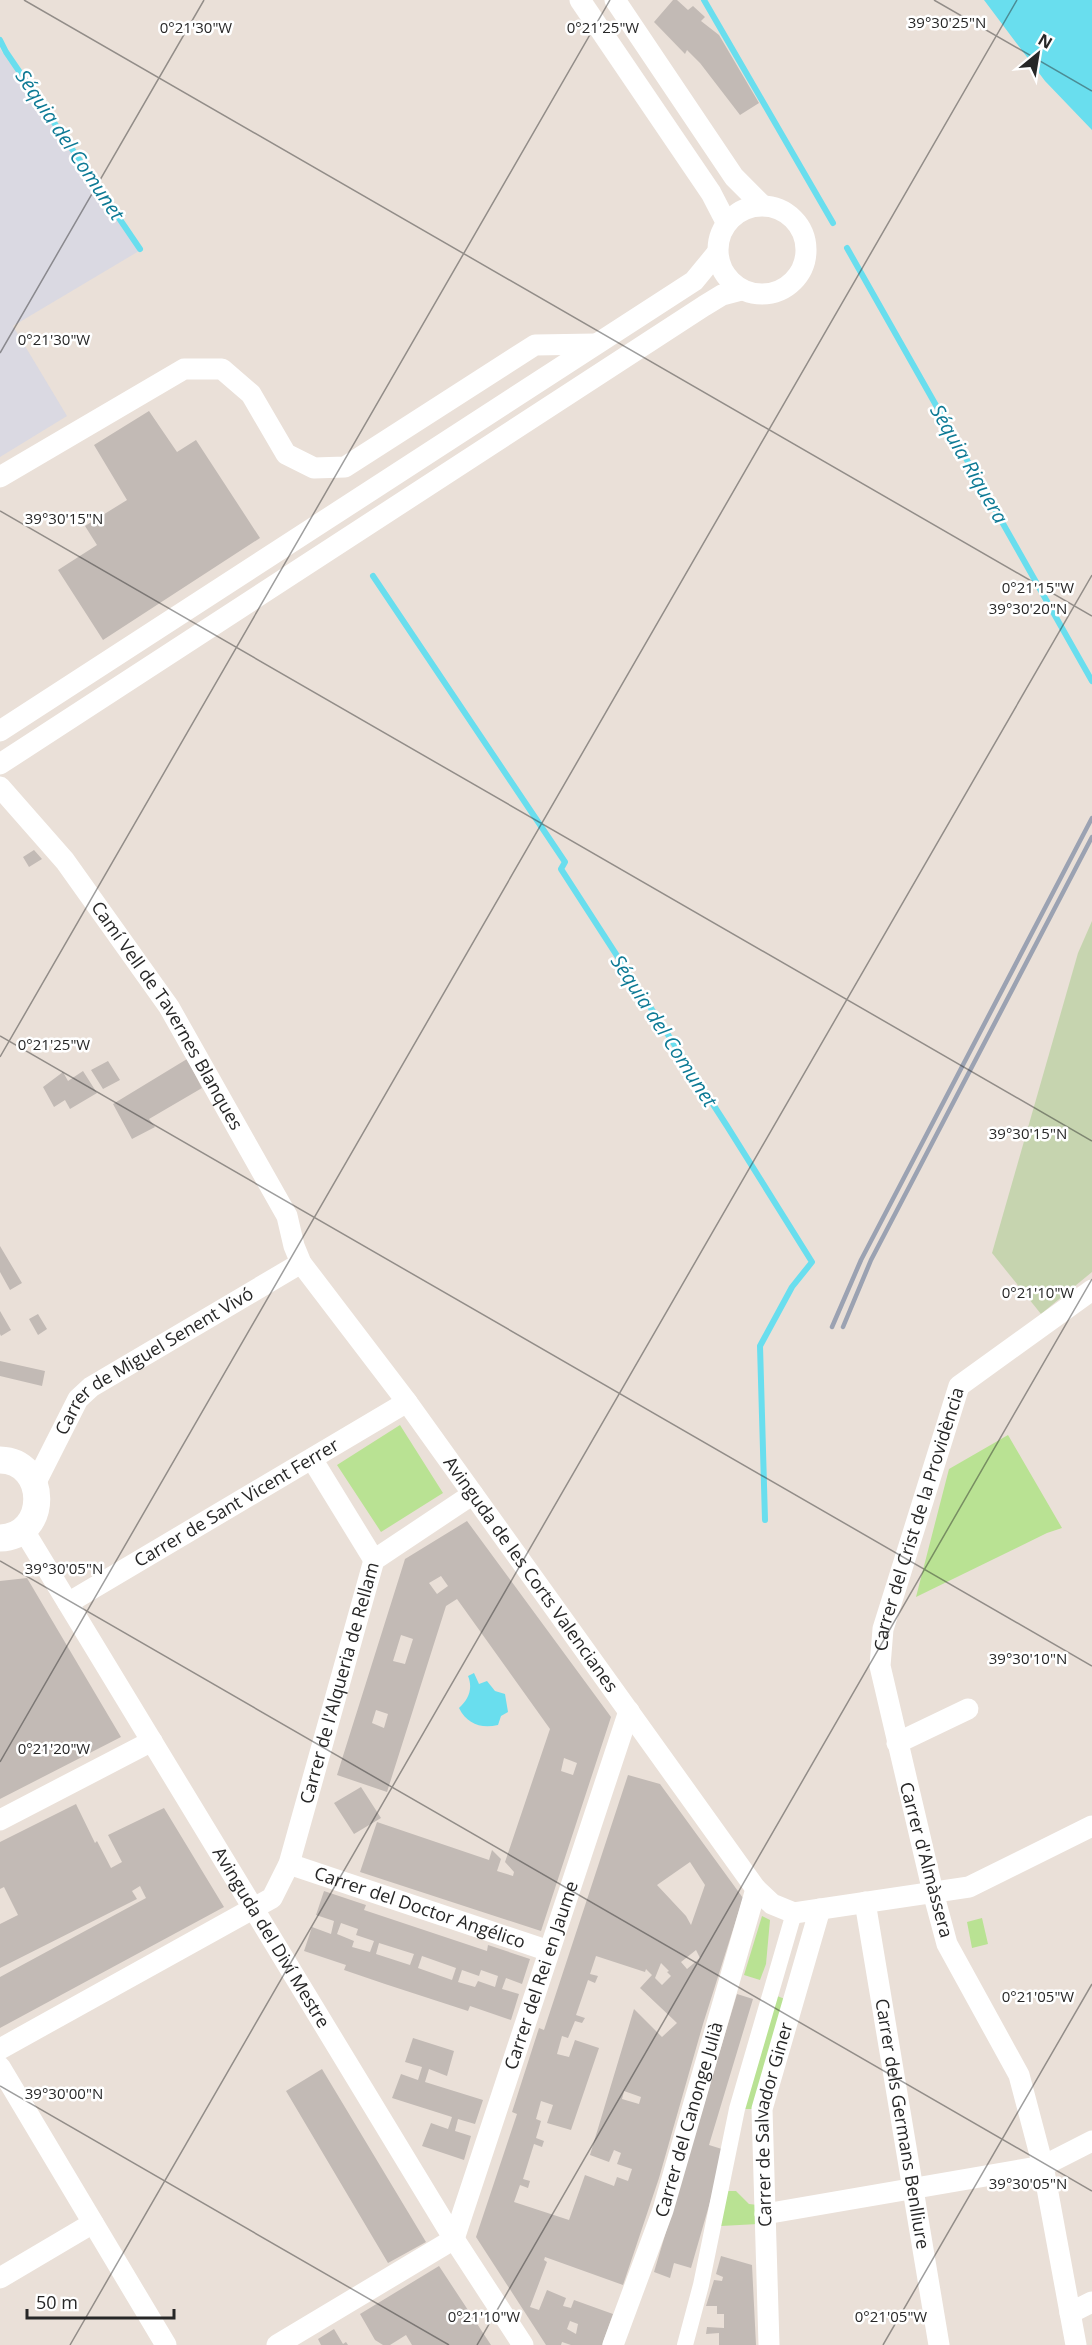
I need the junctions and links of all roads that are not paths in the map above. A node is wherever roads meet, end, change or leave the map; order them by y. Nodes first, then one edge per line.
1 (580, 0) edge
2 (615, 0) edge
3 (762, 205) junction
4 (726, 222) junction
5 (717, 253) junction
6 (741, 290) junction
7 (597, 344) junction
8 (0, 477) edge
9 (0, 730) edge
10 (0, 764) edge
11 (0, 787) edge
12 (301, 1263) junction
13 (1092, 1290) edge
14 (407, 1402) junction
15 (312, 1459) junction
16 (0, 1460) edge
17 (35, 1484) junction
18 (473, 1494) junction
19 (12, 1533) edge
20 (374, 1560) junction
21 (68, 1604) junction
22 (968, 1709) dead end
23 (629, 1712) junction
24 (152, 1741) junction
25 (897, 1743) junction
26 (0, 1820) edge
27 (1092, 1827) edge
28 (289, 1864) junction
29 (756, 1889) junction
30 (933, 1892) junction
31 (865, 1902) junction
32 (820, 1908) junction
33 (254, 1909) junction
34 (794, 1913) junction
35 (549, 1951) junction
36 (0, 2049) edge
37 (0, 2067) edge
38 (1092, 2141) edge
39 (1043, 2166) junction
40 (913, 2188) junction
41 (765, 2214) junction
42 (93, 2223) junction
43 (454, 2240) junction
44 (0, 2278) edge
45 (1092, 2302) edge
46 (1070, 2313) junction
47 (301, 2339) edge
48 (1092, 2344) edge
49 (166, 2345) edge
50 (277, 2345) edge
51 (523, 2345) edge
52 (614, 2345) edge
53 (685, 2345) edge
54 (769, 2345) edge
55 (939, 2345) edge
56 (1076, 2345) edge

1 - 4 street
2 - 3 street
3 - 4 street
3 - 6 street
4 - 5 street
5 - 6 street
5 - 7 street
6 - 10 street
7 - 8 street
7 - 9 street
11 - 12 street, Camí Vell de Tavernes Blanques
12 - 14 street, Avinguda de les Corts Valencianes
12 - 17 street, Carrer de Miguel Senent Vivó
13 - 25 street, Carrer del Crist de la Providència
14 - 15 street, Carrer de Sant Vicent Ferrer
14 - 18 street, Avinguda de les Corts Valencianes
15 - 20 street
15 - 21 street, Carrer de Sant Vicent Ferrer
16 - 17 street
17 - 19 street
18 - 20 street, Carrer de l'Alqueria de Rellam
18 - 23 street, Avinguda de les Corts Valencianes
19 - 21 street, Avinguda del Diví Mestre
20 - 28 street, Carrer de l'Alqueria de Rellam
21 - 24 street, Avinguda del Diví Mestre
22 - 25 street
23 - 29 street, Avinguda de les Corts Valencianes
23 - 35 street, Carrer del Rei en Jaume
24 - 26 street
24 - 33 street, Avinguda del Diví Mestre
25 - 30 street, Carrer d'Almàssera
27 - 30 street
28 - 33 street, Carrer de l'Alqueria de Rellam
28 - 35 street, Carrer del Doctor Angélico
29 - 34 street, Avinguda de les Corts Valencianes
29 - 52 street, Carrer del Canonge Julià
30 - 31 street
30 - 39 street, Carrer d'Almàssera
31 - 32 street
31 - 40 street, Carrer dels Germans Benlliure
32 - 34 street
32 - 41 street, Carrer de Salvador Giner
33 - 36 street, Carrer de l'Alqueria de Rellam
33 - 43 street, Avinguda del Diví Mestre
34 - 53 street
35 - 43 street, Carrer del Rei en Jaume
37 - 42 street
38 - 39 street
39 - 40 street
39 - 46 street, Carrer d'Almàssera
40 - 41 street
40 - 55 street, Carrer dels Germans Benlliure
41 - 54 street, Carrer de Salvador Giner
42 - 44 street
42 - 49 street
43 - 47 street
43 - 51 street, Avinguda del Diví Mestre
45 - 46 street
46 - 48 street
46 - 56 street, Carrer d'Almàssera
47 - 50 street

